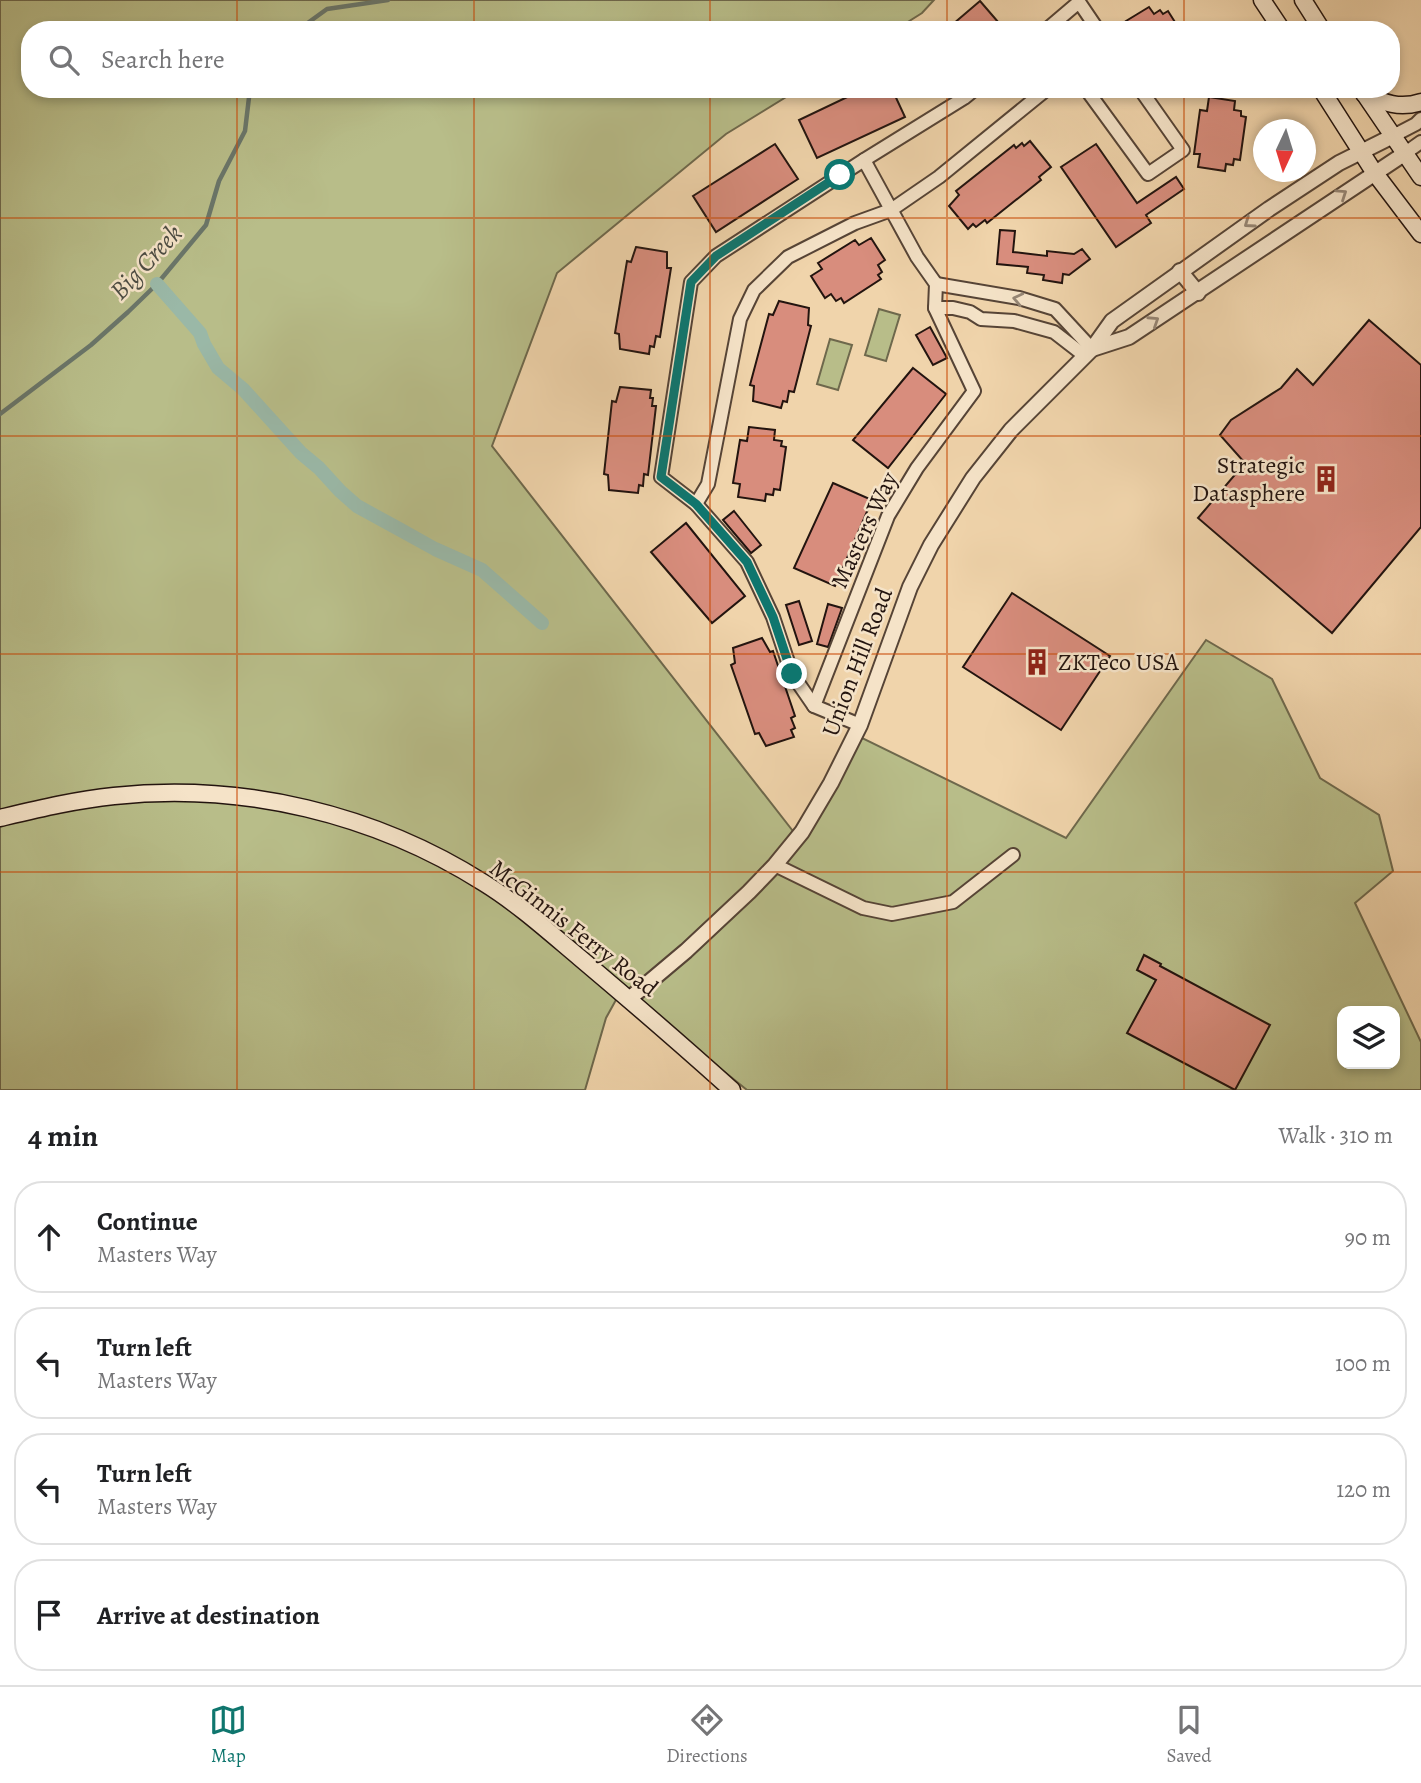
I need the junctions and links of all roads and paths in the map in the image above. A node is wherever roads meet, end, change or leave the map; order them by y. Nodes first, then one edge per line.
1 (1262, 0) edge
2 (1303, 0) edge
3 (1057, 21) edge
4 (1092, 21) edge
5 (1276, 21) edge
6 (1316, 21) edge
7 (965, 98) edge
8 (1036, 98) edge
9 (1092, 98) edge
10 (1146, 98) edge
11 (1327, 98) edge
12 (1366, 98) edge
13 (1377, 98) edge
14 (1421, 102) edge
15 (1421, 119) edge
16 (1391, 137) junction
17 (1421, 142) edge
18 (1362, 152) junction
19 (1404, 154) junction
20 (864, 160) junction
21 (1374, 172) junction
22 (1421, 177) edge
23 (891, 210) junction
24 (1421, 234) edge
25 (1180, 271) junction
26 (936, 284) junction
27 (1198, 293) junction
28 (935, 308) junction
29 (1055, 309) junction
30 (1054, 332) junction
31 (1089, 353) junction
32 (696, 504) junction
33 (814, 706) junction
34 (860, 725) junction
35 (0, 818) edge
36 (1013, 855) dead end
37 (775, 865) junction
38 (629, 999) junction
39 (732, 1090) edge

1 - 5 main road
2 - 6 main road
3 - 4 street
7 - 20 street
8 - 23 street
9 - 10 street
11 - 18 main road
12 - 16 main road
13 - 14 main road
15 - 16 street
16 - 18 street, Union Hill Road
16 - 19 main road
17 - 19 street
18 - 21 main road
18 -> 25 street, Union Hill Road
19 - 21 street, Union Hill Road
19 - 22 main road
20 - 23 street
20 - 32 street
21 - 24 main road
27 -> 21 street, Union Hill Road
23 - 26 street
23 - 32 street
25 - 27 street
25 - 31 street, Union Hill Road
26 - 28 street, Masters Way
29 -> 26 street
31 -> 27 street, Union Hill Road
28 - 30 street
28 - 33 street, Masters Way
29 - 30 street
29 - 31 street
30 - 31 street
31 - 34 street, Union Hill Road
32 - 33 street
33 - 34 street
34 - 37 street, Union Hill Road
35 - 38 main road, McGinnis Ferry Road
36 - 37 street
37 - 38 street, Union Hill Road
38 - 39 main road, McGinnis Ferry Road

